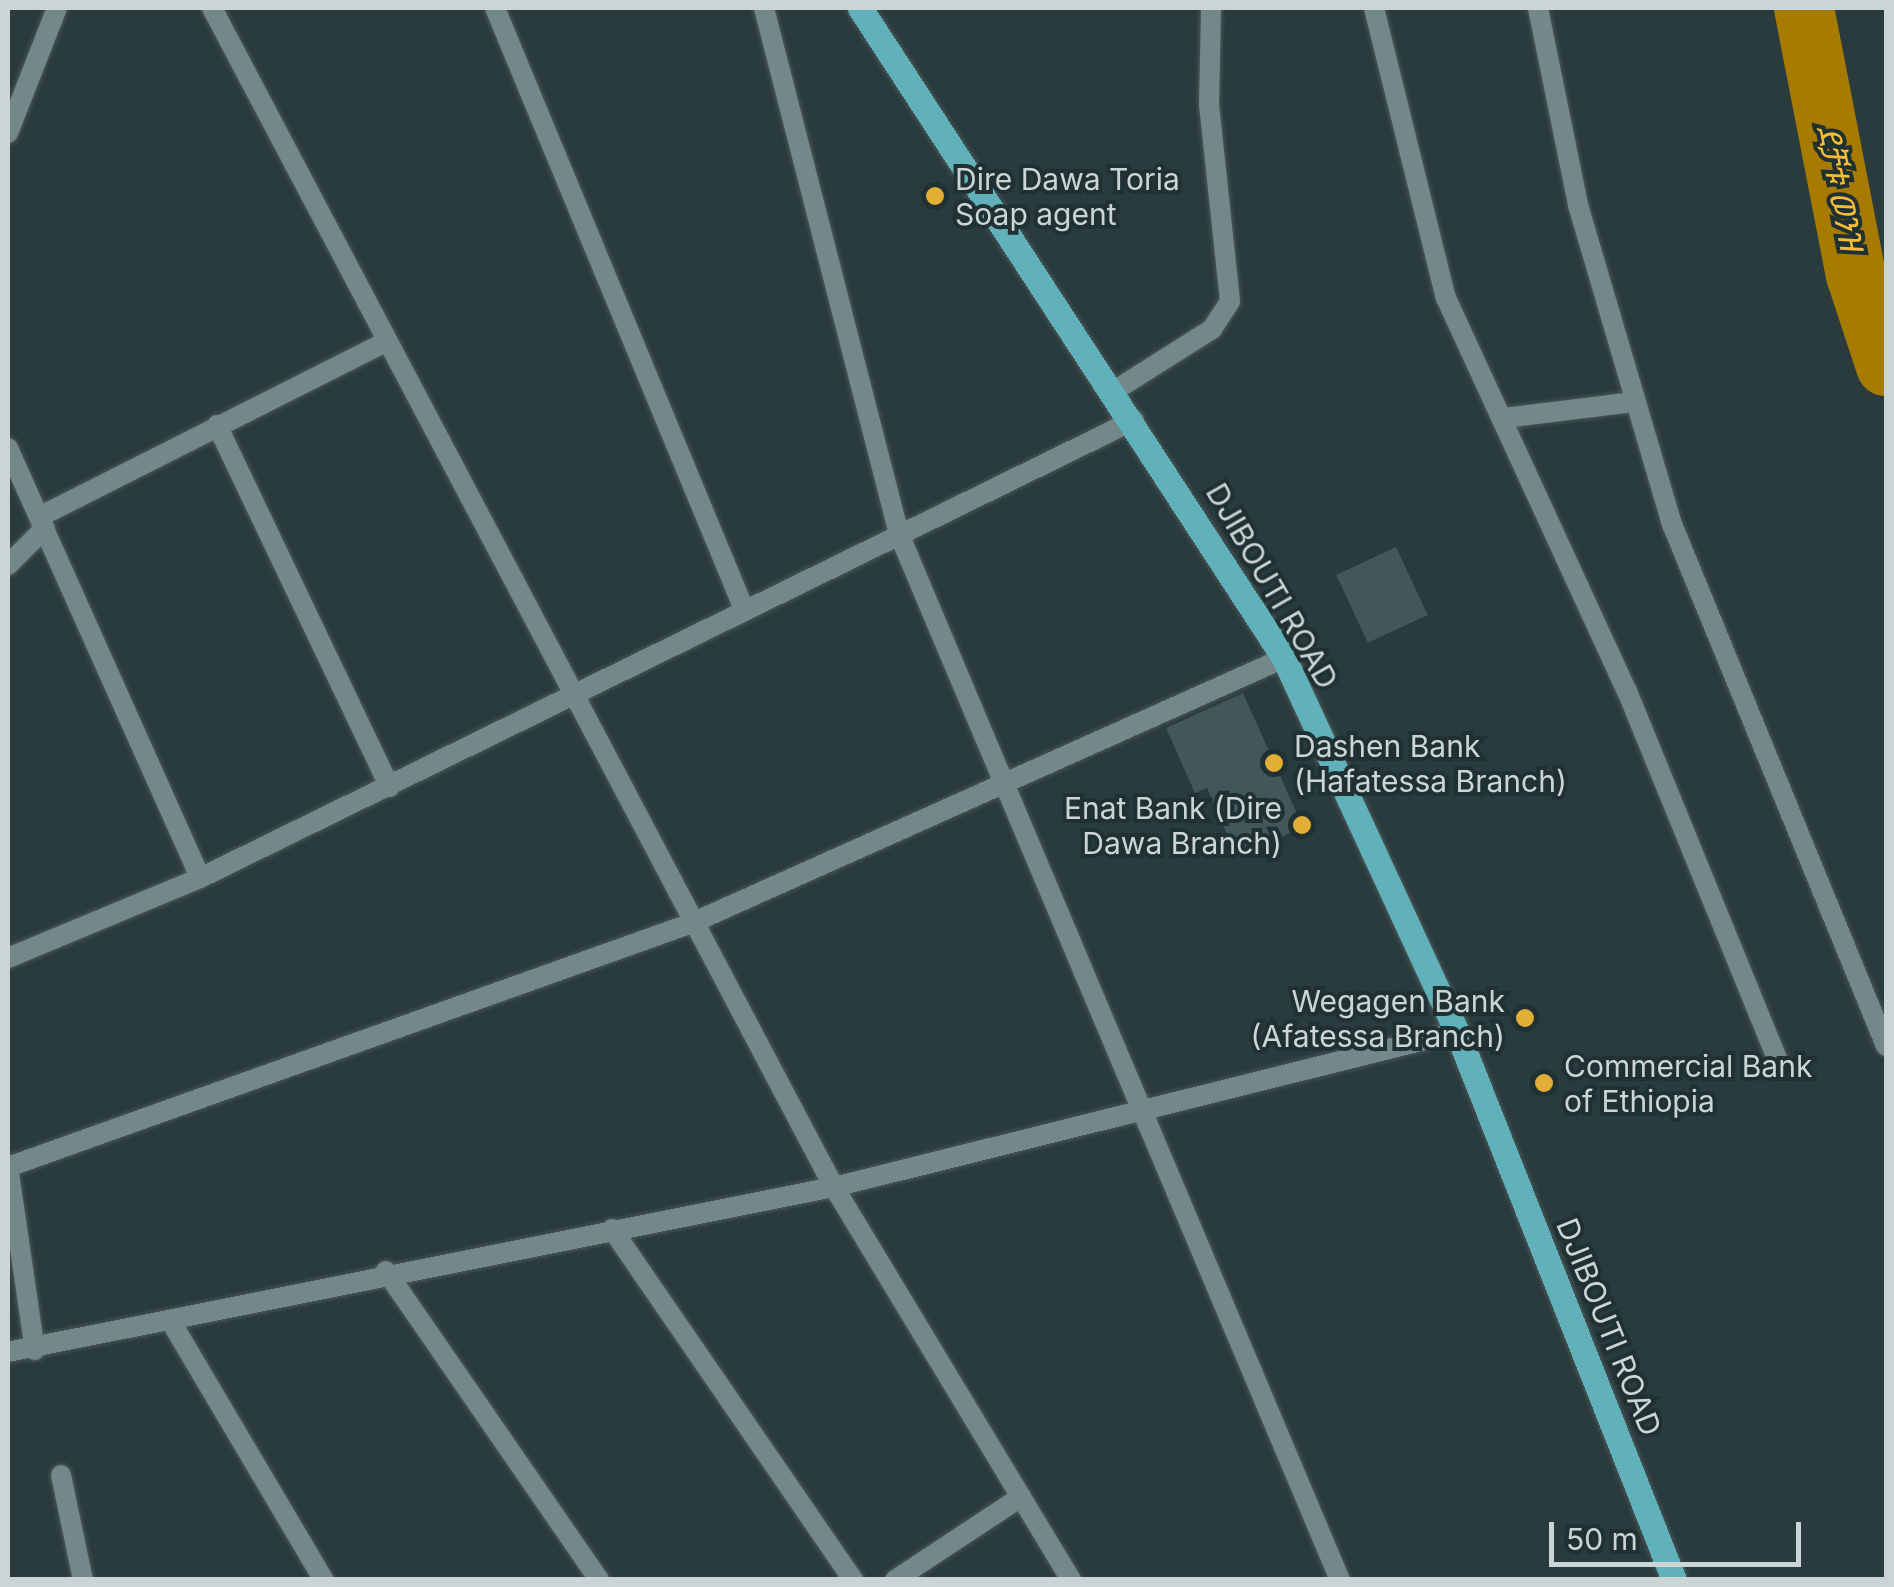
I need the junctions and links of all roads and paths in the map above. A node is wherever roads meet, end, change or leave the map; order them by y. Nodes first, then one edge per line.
1 (57, 8) edge
2 (212, 8) edge
3 (495, 8) edge
4 (764, 8) edge
5 (860, 8) edge
6 (1211, 8) edge
7 (1374, 8) edge
8 (1538, 8) edge
9 (8, 132) edge
10 (383, 343) junction
11 (1114, 391) junction
12 (1636, 402) junction
13 (1504, 418) junction
14 (1134, 420) junction
15 (217, 425) junction
16 (8, 448) edge
17 (43, 522) junction
18 (899, 534) junction
19 (8, 564) edge
20 (744, 610) junction
21 (1284, 658) junction
22 (571, 693) junction
23 (1006, 783) junction
24 (390, 787) junction
25 (200, 878) junction
26 (692, 923) junction
27 (8, 958) edge
28 (1457, 1032) junction
29 (1886, 1046) edge
30 (1781, 1068) dead end
31 (1144, 1105) junction
32 (8, 1166) edge
33 (834, 1188) junction
34 (612, 1228) junction
35 (386, 1272) junction
36 (170, 1320) junction
37 (35, 1350) junction
38 (8, 1352) edge
39 (61, 1474) dead end
40 (1020, 1497) junction
41 (84, 1580) edge
42 (324, 1580) edge
43 (600, 1580) edge
44 (853, 1580) edge
45 (895, 1580) edge
46 (1072, 1580) edge
47 (1340, 1580) edge
48 (1674, 1580) edge

1 - 9 street
2 - 10 street
3 - 20 street
4 - 18 street
5 - 11 main road, DJIBOUTI ROAD
6 - 11 street
7 - 13 street
8 - 12 street
10 - 15 street
10 - 22 street
11 - 14 main road, DJIBOUTI ROAD
12 - 13 street
12 - 29 street
13 - 30 street
14 - 18 street
14 - 21 main road, DJIBOUTI ROAD
15 - 17 street
15 - 24 street
16 - 17 street
17 - 19 street
17 - 25 street
18 - 20 street
18 - 23 street
20 - 22 street
21 - 23 street
21 - 28 main road, DJIBOUTI ROAD
22 - 24 street
22 - 26 street
23 - 26 street
23 - 31 street
24 - 25 street
25 - 27 street
26 - 32 street
26 - 33 street
28 - 31 street
28 - 48 main road, DJIBOUTI ROAD
31 - 33 street
31 - 47 street
32 - 37 street
33 - 34 street
33 - 40 street
34 - 35 street
34 - 44 street
35 - 36 street
35 - 43 street
36 - 37 street
36 - 42 street
37 - 38 street
39 - 41 street
40 - 45 street
40 - 46 street

